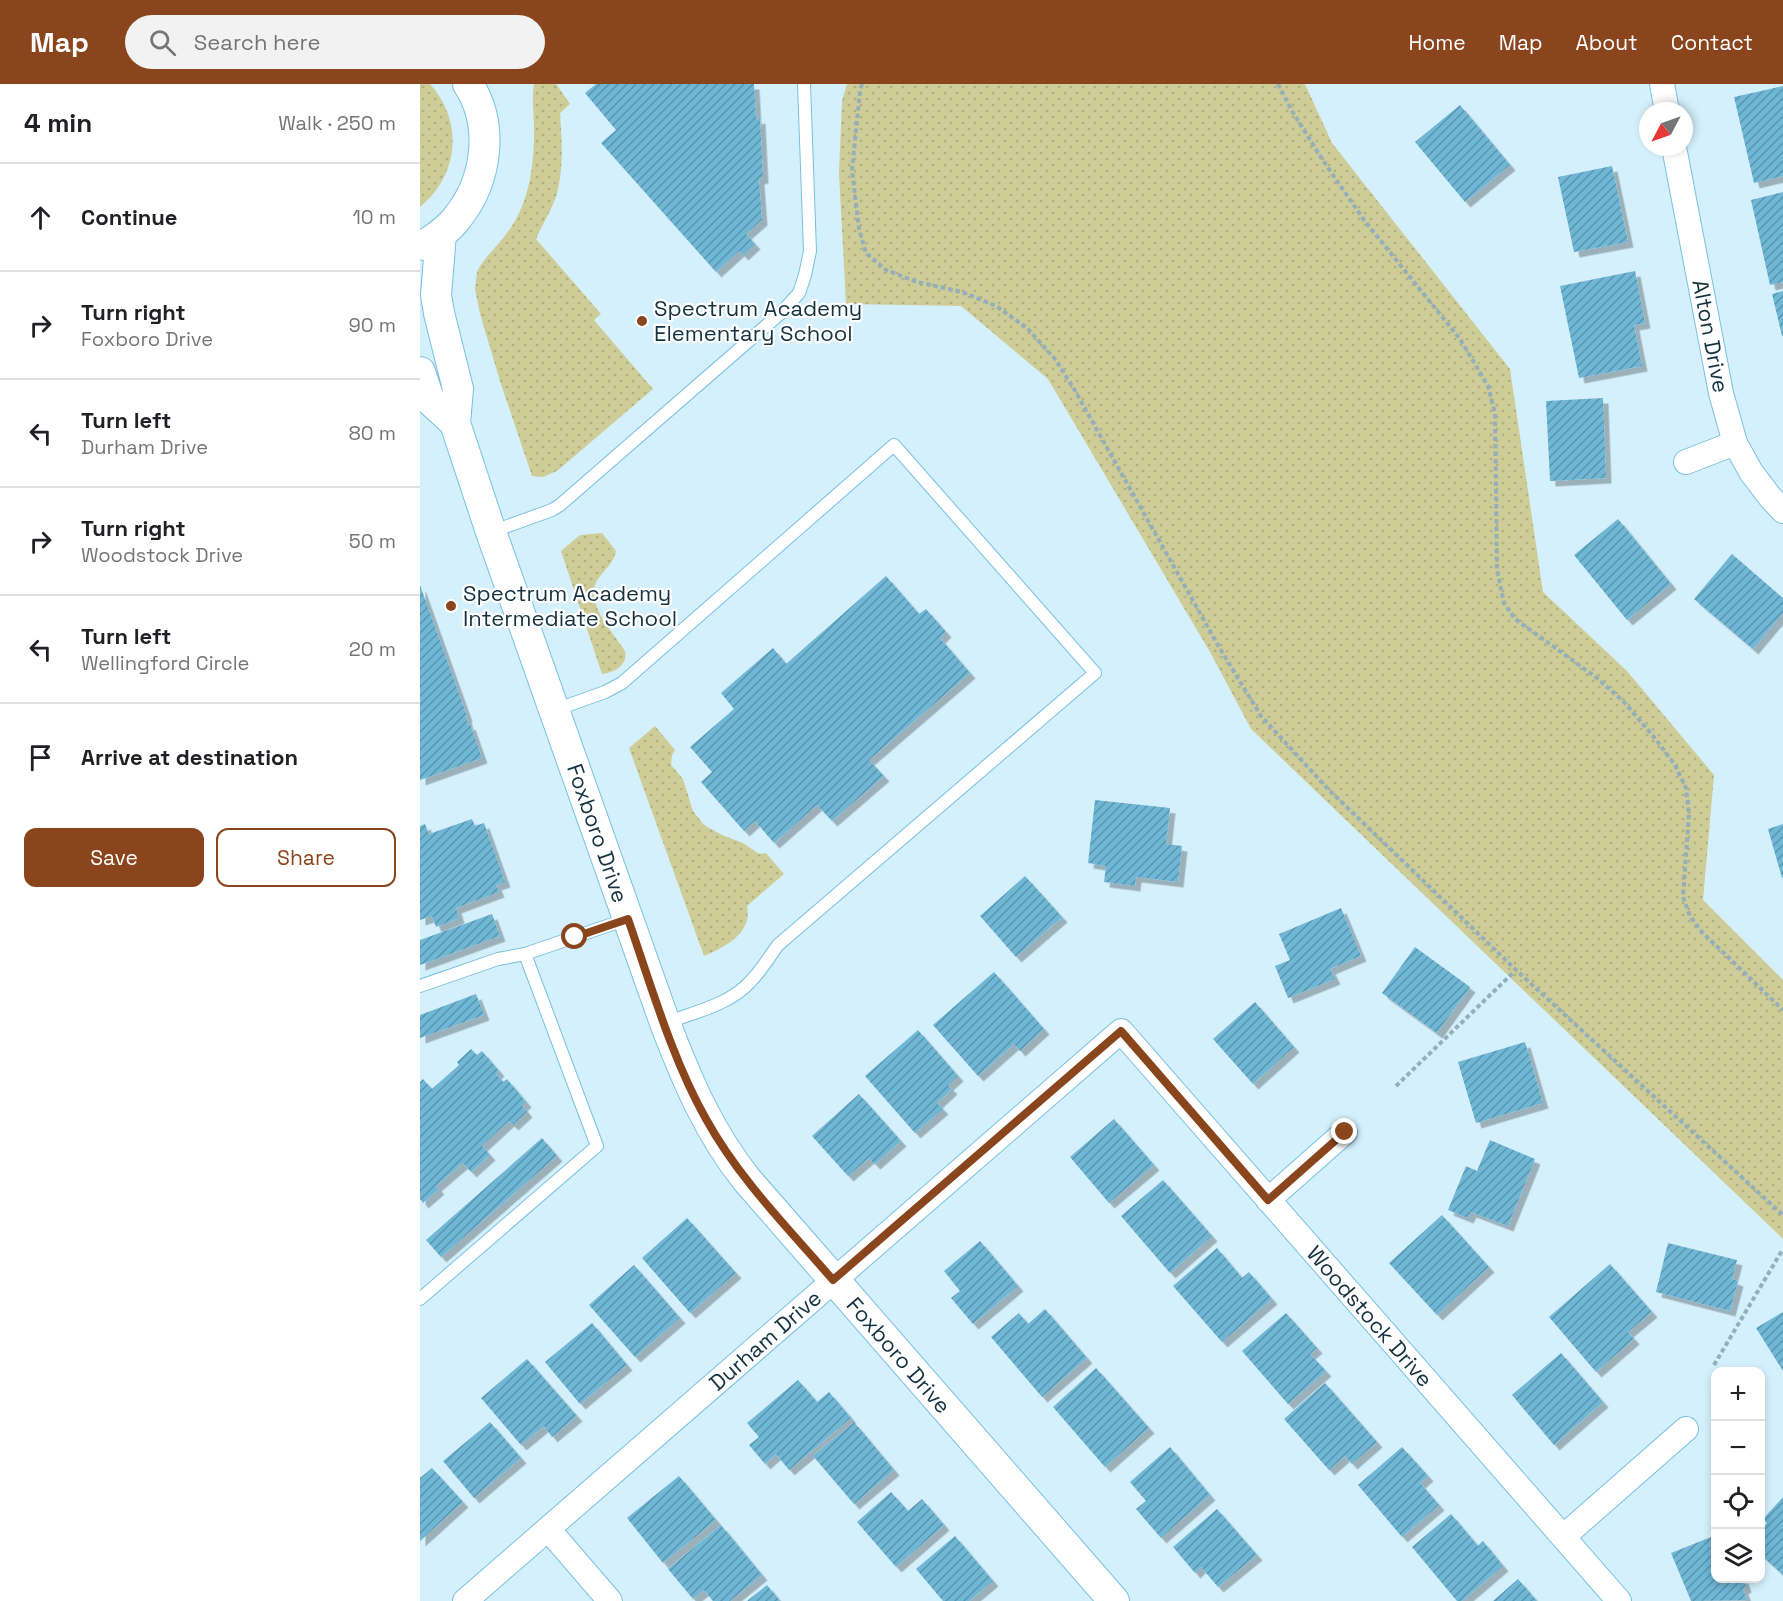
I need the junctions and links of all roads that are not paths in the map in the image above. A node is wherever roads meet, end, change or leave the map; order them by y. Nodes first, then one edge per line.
1 (804, 84) edge
2 (1662, 84) edge
3 (480, 93) edge
4 (1665, 102) edge
5 (1676, 156) edge
6 (431, 241) edge
7 (420, 372) edge
8 (455, 423) junction
9 (1735, 443) junction
10 (1686, 462) dead end
11 (1783, 511) edge
12 (491, 532) junction
13 (555, 710) junction
14 (628, 919) junction
15 (525, 954) junction
16 (420, 986) edge
17 (665, 1023) junction
18 (1121, 1031) joint
19 (1345, 1132) dead end
20 (1268, 1200) junction
21 (833, 1280) junction
22 (420, 1299) edge
23 (1686, 1429) dead end
24 (548, 1529) junction
25 (1563, 1537) junction
26 (465, 1601) edge
27 (610, 1601) edge
28 (1114, 1601) edge
29 (1619, 1601) edge

1 - 12 lane
2 - 4 street
3 - 6 street
5 - 9 street, Alton Drive
6 - 8 street, Foxboro Drive
7 - 8 street, Foxboro Drive
8 - 12 street, Foxboro Drive
9 - 10 street
9 - 11 street, Alton Drive
12 - 13 street, Foxboro Drive
13 - 14 street, Foxboro Drive
13 - 17 lane
14 - 15 lane
14 - 17 street, Foxboro Drive
15 - 16 lane
15 - 22 lane
17 - 21 street, Foxboro Drive
18 - 20 street, Woodstock Drive
18 - 21 street, Durham Drive
19 - 20 street
20 - 25 street, Woodstock Drive
21 - 24 street, Durham Drive
21 - 28 street, Foxboro Drive
23 - 25 street
24 - 26 street, Durham Drive
24 - 27 street
25 - 29 street, Woodstock Drive

